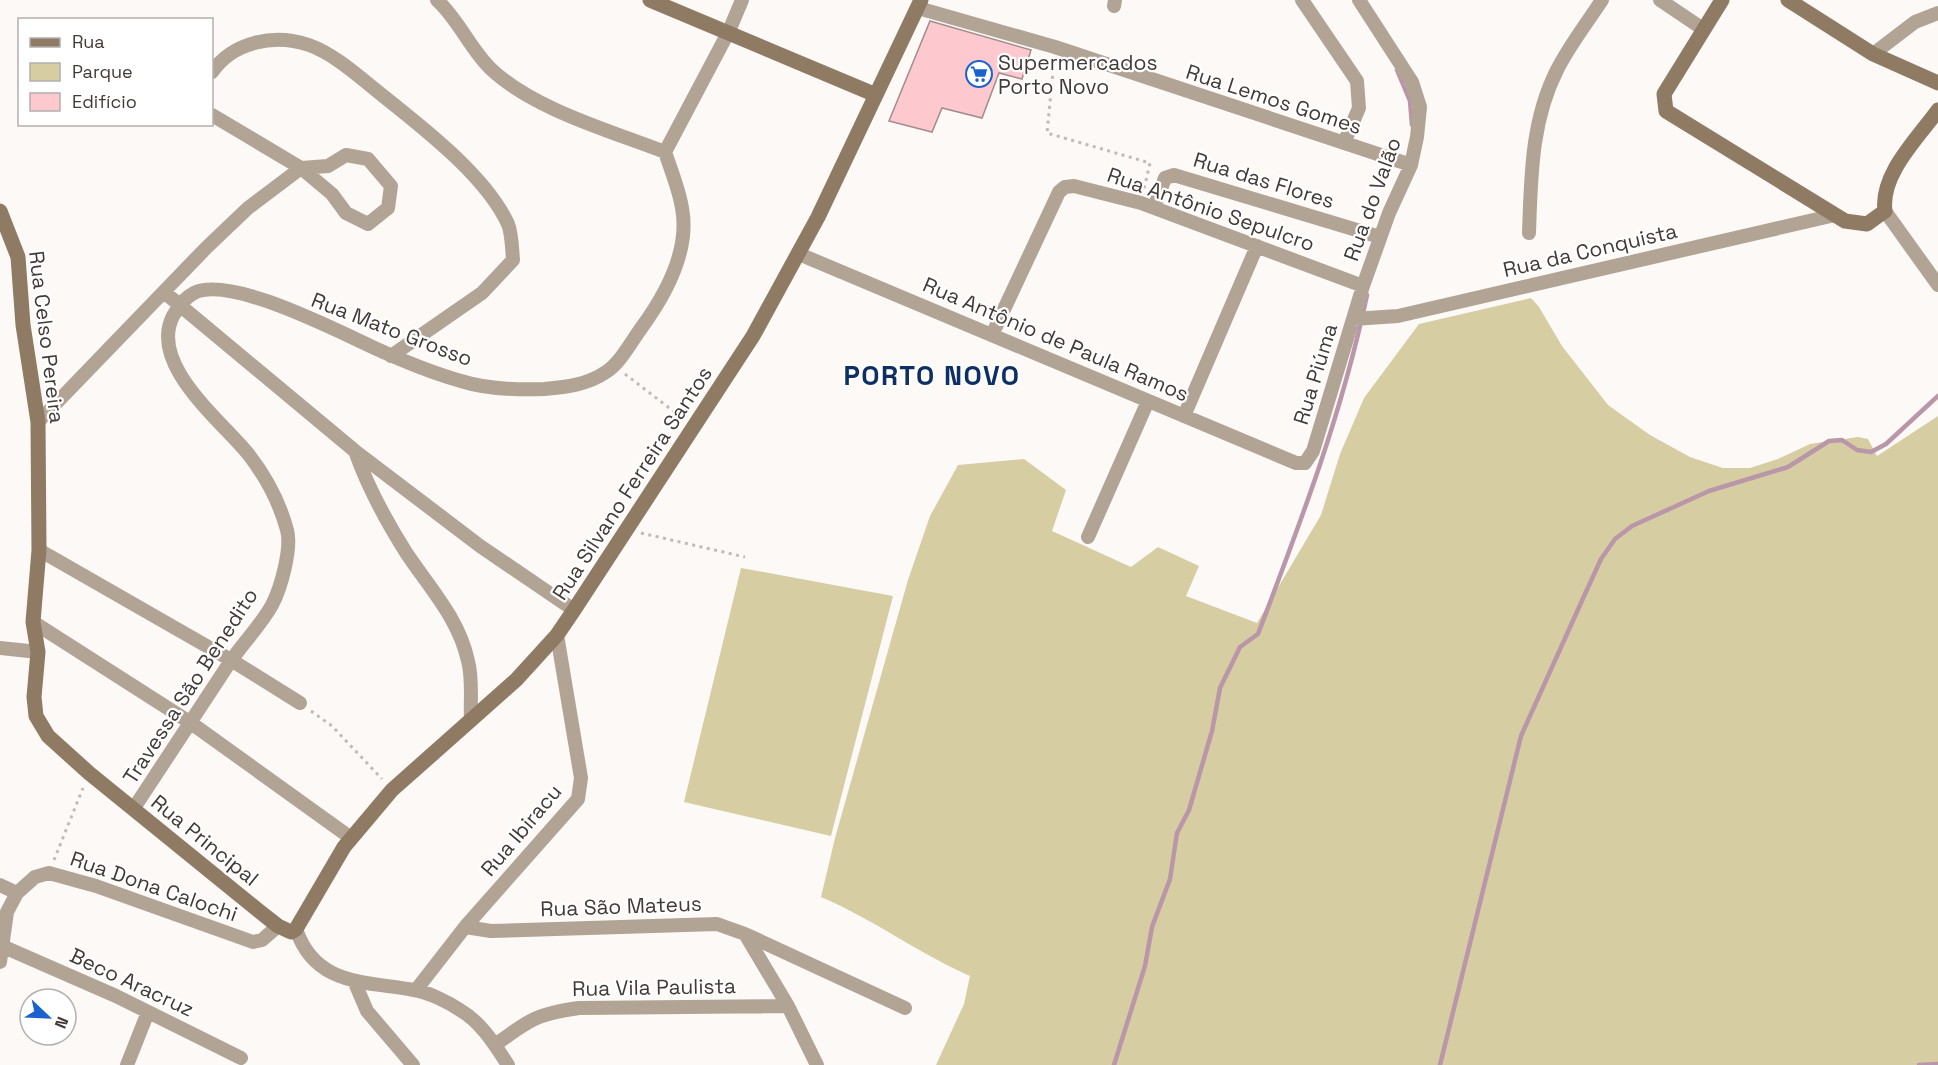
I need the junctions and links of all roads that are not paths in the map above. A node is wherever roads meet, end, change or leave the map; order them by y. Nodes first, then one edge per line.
1 (437, 0) edge
2 (650, 0) edge
3 (742, 0) edge
4 (1302, 0) edge
5 (1359, 0) edge
6 (1602, 0) edge
7 (1660, 0) edge
8 (1722, 0) edge
9 (1788, 0) edge
10 (919, 4) edge
11 (1938, 13) edge
12 (1703, 29) junction
13 (729, 31) junction
14 (1873, 54) junction
15 (213, 71) edge
16 (1938, 83) edge
17 (876, 95) junction
18 (1938, 110) edge
19 (213, 116) edge
20 (1344, 143) junction
21 (665, 152) junction
22 (1411, 165) junction
23 (301, 168) junction
24 (1148, 206) junction
25 (0, 211) edge
26 (1885, 211) junction
27 (1835, 215) junction
28 (1529, 233) dead end
29 (1380, 237) junction
30 (1257, 246) junction
31 (799, 254) junction
32 (1938, 285) edge
33 (1363, 286) junction
34 (164, 292) junction
35 (180, 304) junction
36 (1353, 319) junction
37 (992, 335) junction
38 (392, 356) junction
39 (1148, 401) junction
40 (1184, 416) junction
41 (38, 422) junction
42 (355, 451) junction
43 (1296, 463) joint
44 (1088, 537) dead end
45 (39, 550) junction
46 (574, 610) junction
47 (33, 622) junction
48 (557, 635) junction
49 (0, 648) edge
50 (38, 652) junction
51 (231, 660) junction
52 (300, 704) road end
53 (471, 720) junction
54 (191, 723) junction
55 (89, 773) joint
56 (134, 808) junction
57 (351, 838) junction
58 (0, 885) edge
59 (17, 893) junction
60 (278, 926) junction
61 (465, 927) junction
62 (296, 929) junction
63 (746, 934) junction
64 (3, 947) junction
65 (0, 962) edge
66 (356, 983) junction
67 (416, 990) junction
68 (788, 1006) junction
69 (905, 1008) dead end
70 (148, 1012) junction
71 (495, 1045) junction
72 (241, 1058) dead end
73 (127, 1065) edge
74 (413, 1065) edge
75 (508, 1065) edge
76 (817, 1065) edge

1 - 21 street
2 - 13 street
3 - 13 street
4 - 20 street
5 - 22 street, Rua do Valão
6 - 28 street
7 - 12 street
8 - 12 street
9 - 14 street
10 - 17 street, Rua Silvano Ferreira Santos
10 - 20 street, Rua Lemos Gomes
11 - 14 street
12 - 27 street
13 - 17 street
13 - 21 street
14 - 16 street
15 - 38 street
17 - 31 street, Rua Silvano Ferreira Santos
18 - 26 street
19 - 23 street
20 - 22 street, Rua Lemos Gomes
21 - 38 street, Rua Mato Grosso
22 - 29 street, Rua do Valão
23 - 23 street
23 - 34 street
24 - 29 street, Rua das Flores
24 - 30 street, Rua Antônio Sepulcro
24 - 37 street, Rua Antônio Sepulcro
25 - 41 street, Rua Celso Pereira
26 - 27 street
26 - 32 street
27 - 36 street, Rua da Conquista
29 - 33 street, Rua do Valão
30 - 33 street, Rua Antônio Sepulcro
30 - 40 street
31 - 37 street, Rua Antônio de Paula Ramos
31 - 46 street, Rua Silvano Ferreira Santos
33 - 36 street, Rua Piúma
34 - 35 street
34 - 41 street
35 - 38 street, Rua Mato Grosso
35 - 42 street
35 - 51 street, Travessa São Benedito
36 - 43 street, Rua Piúma
37 - 39 street, Rua Antônio de Paula Ramos
39 - 40 street, Rua Antônio de Paula Ramos
39 - 44 street
40 - 43 street, Rua Antônio de Paula Ramos
41 - 45 street, Rua Celso Pereira
42 - 46 street
42 - 53 street
45 - 47 street, Rua Celso Pereira
45 - 51 street
46 - 48 street, Rua Silvano Ferreira Santos
47 - 50 street, Rua Celso Pereira
47 - 54 street
48 - 53 street, Rua Silvano Ferreira Santos
48 - 61 street, Rua Ibiracu
49 - 50 street
50 - 55 street, Rua Celso Pereira
51 - 52 street
51 - 54 street, Travessa São Benedito
53 - 57 street, Rua Silvano Ferreira Santos
54 - 56 street, Travessa São Benedito
54 - 57 street
55 - 56 street, Rua Principal
56 - 60 street, Rua Principal
57 - 62 street, Rua Silvano Ferreira Santos
58 - 59 street
59 - 60 street, Rua Dona Calochi
59 - 64 street
60 - 62 street, Rua Principal
61 - 63 street, Rua São Mateus
61 - 67 street, Rua Ibiracu
62 - 66 street
63 - 68 street
63 - 69 street, Rua São Mateus
64 - 65 street
64 - 70 street, Beco Aracruz
66 - 67 street
66 - 74 street
67 - 71 street
68 - 71 street, Rua Vila Paulista
68 - 76 street
70 - 72 street, Beco Aracruz
70 - 73 street
71 - 75 street

